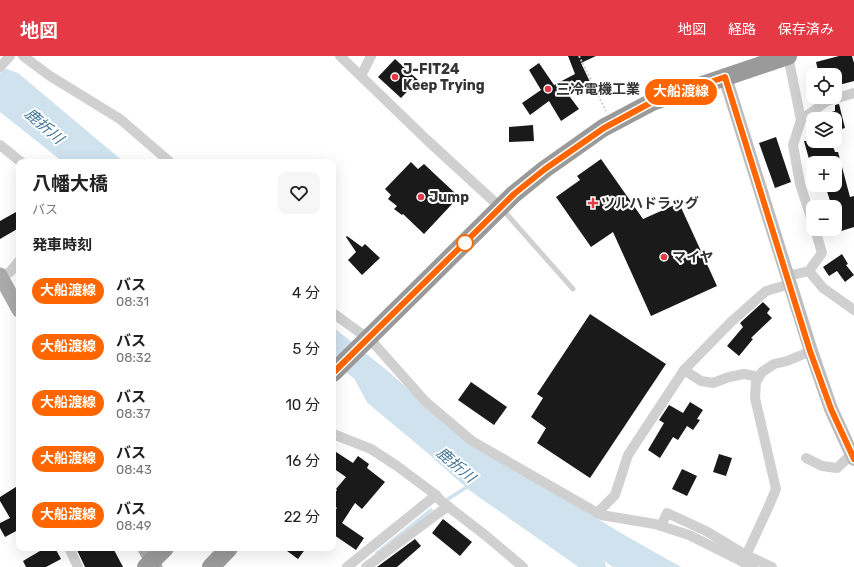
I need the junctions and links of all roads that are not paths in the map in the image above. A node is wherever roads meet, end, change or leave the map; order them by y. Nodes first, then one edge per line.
1 (10, 56) edge
2 (23, 56) edge
3 (340, 56) edge
4 (371, 56) edge
5 (788, 56) edge
6 (0, 67) edge
7 (361, 76) junction
8 (725, 77) junction
9 (854, 93) edge
10 (801, 120) junction
11 (0, 145) edge
12 (17, 159) edge
13 (167, 159) edge
14 (806, 202) edge
15 (500, 207) junction
16 (817, 236) edge
17 (16, 265) edge
18 (809, 272) junction
19 (0, 276) edge
20 (789, 280) junction
21 (573, 289) dead end
22 (16, 305) edge
23 (854, 310) edge
24 (336, 314) edge
25 (364, 342) junction
26 (810, 351) junction
27 (336, 370) edge
28 (684, 370) junction
29 (759, 377) junction
30 (336, 435) edge
31 (852, 457) edge
32 (806, 458) dead end
33 (436, 496) junction
34 (448, 506) junction
35 (597, 513) junction
36 (661, 526) junction
37 (70, 551) edge
38 (147, 551) edge
39 (162, 551) edge
40 (226, 551) edge
41 (232, 551) edge
42 (362, 554) junction
43 (744, 558) junction
44 (78, 567) edge
45 (146, 567) edge
46 (155, 567) edge
47 (211, 567) edge
48 (227, 567) edge
49 (347, 567) edge
50 (367, 567) edge
51 (522, 567) edge
52 (753, 567) edge
53 (772, 567) edge

1 - 6 street
2 - 13 street
3 - 7 street
4 - 7 street
5 - 8 highway
5 - 10 street
7 - 15 street
8 - 15 highway
8 - 20 main road
9 - 10 street
10 - 14 street
11 - 12 street
15 - 21 lane
15 - 25 highway
16 - 18 street
17 - 19 street
18 - 20 street
18 - 23 street
19 - 22 main road
20 - 26 main road
20 - 28 street
24 - 25 street
25 - 27 highway
25 - 35 street
26 - 29 street
26 - 31 main road
28 - 29 street
28 - 35 street
29 - 43 street
30 - 33 street
31 - 32 street
33 - 34 street
33 - 42 street
34 - 50 street
34 - 51 street
35 - 36 street
36 - 43 street
36 - 43 street
37 - 44 street
38 - 46 main road
39 - 45 highway, bridge
40 - 47 highway
41 - 48 highway
42 - 49 street
42 - 50 street
43 - 52 street
43 - 53 street

